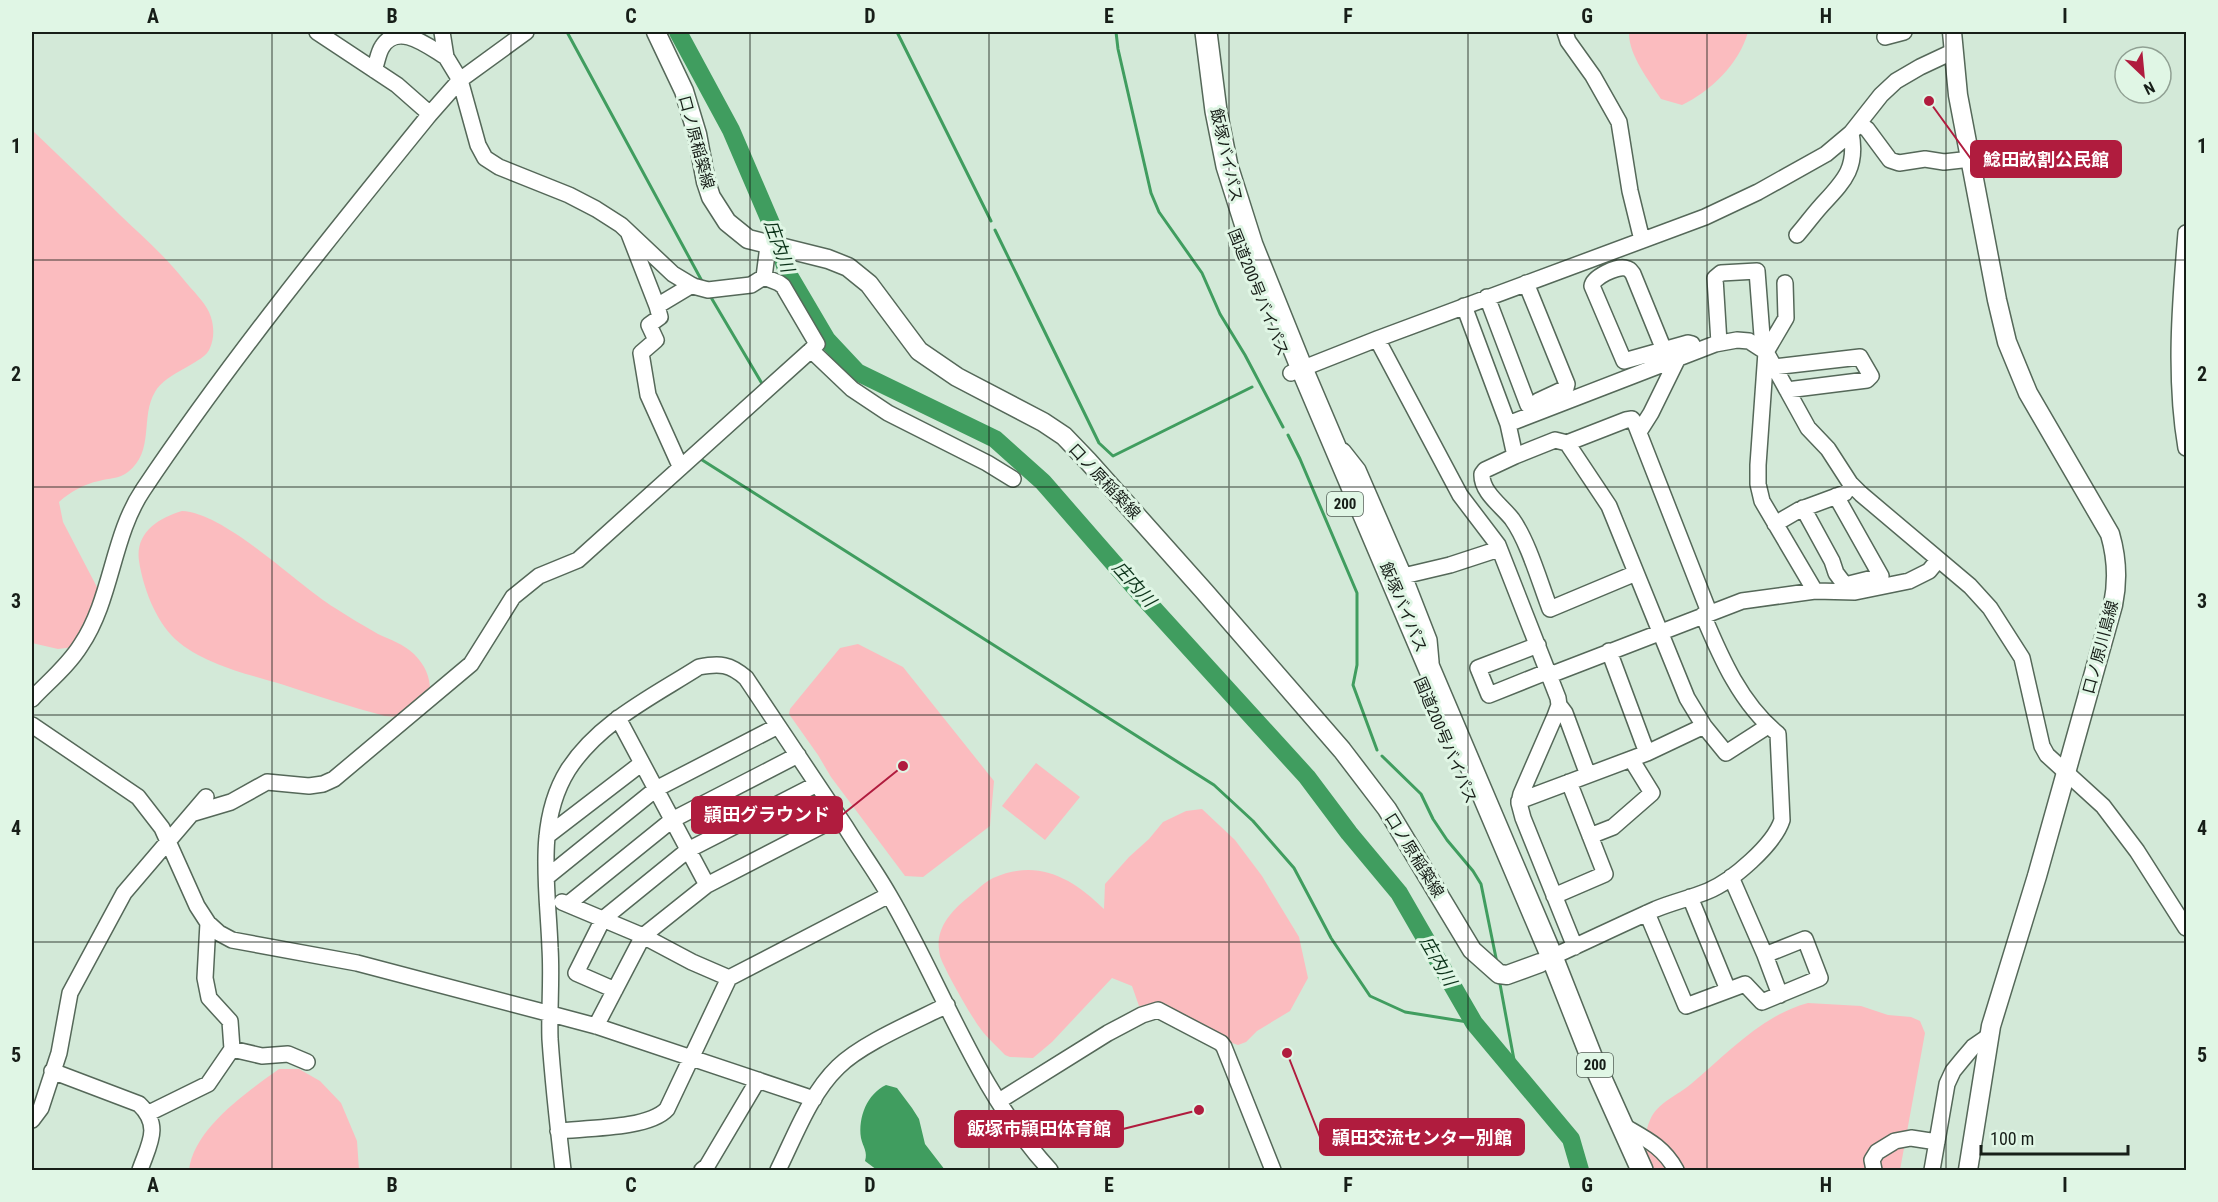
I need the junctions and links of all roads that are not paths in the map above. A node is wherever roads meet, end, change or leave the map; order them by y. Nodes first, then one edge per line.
1 (317, 32) edge
2 (442, 32) edge
3 (526, 32) edge
4 (656, 32) edge
5 (1194, 32) edge
6 (1206, 32) edge
7 (1565, 32) edge
8 (1904, 32) edge
9 (1952, 32) edge
10 (1885, 37) dead end
11 (1952, 52) junction
12 (446, 57) junction
13 (374, 70) junction
14 (460, 80) junction
15 (430, 114) junction
16 (1854, 129) junction
17 (1971, 159) junction
18 (628, 231) junction
19 (2187, 233) edge
20 (1797, 236) dead end
21 (1642, 240) junction
22 (768, 246) junction
23 (764, 277) junction
24 (1526, 283) junction
25 (1785, 283) dead end
26 (692, 285) junction
27 (1487, 297) junction
28 (657, 306) junction
29 (1464, 306) junction
30 (1377, 339) junction
31 (1719, 343) junction
32 (812, 350) junction
33 (1664, 350) dead end
34 (1695, 351) junction
35 (1765, 351) junction
36 (1678, 358) junction
37 (1774, 367) junction
38 (1297, 371) junction
39 (1787, 390) junction
40 (1528, 405) junction
41 (1506, 419) junction
42 (1639, 432) junction
43 (1567, 442) junction
44 (2187, 448) edge
45 (1515, 456) junction
46 (680, 466) junction
47 (1013, 479) dead end
48 (1856, 488) junction
49 (1836, 496) junction
50 (1803, 508) junction
51 (1775, 524) junction
52 (1499, 549) junction
53 (1938, 560) junction
54 (1636, 573) junction
55 (1398, 577) junction
56 (1883, 581) junction
57 (1815, 591) junction
58 (1706, 613) junction
59 (1660, 631) junction
60 (1538, 645) junction
61 (1609, 651) junction
62 (1549, 673) junction
63 (32, 699) edge
64 (1559, 705) junction
65 (618, 718) junction
66 (32, 725) edge
67 (778, 726) junction
68 (1704, 726) junction
69 (1773, 730) junction
70 (1647, 753) junction
71 (798, 755) junction
72 (1631, 759) junction
73 (642, 763) junction
74 (2065, 772) junction
75 (1588, 776) junction
76 (1569, 782) junction
77 (817, 784) junction
78 (656, 789) junction
79 (206, 798) dead end
80 (1519, 801) junction
81 (195, 813) junction
82 (838, 817) junction
83 (672, 820) junction
84 (547, 836) junction
85 (1590, 836) junction
86 (169, 841) junction
87 (688, 850) junction
88 (547, 877) junction
89 (1731, 877) junction
90 (707, 885) junction
91 (889, 895) junction
92 (547, 896) junction
93 (1554, 896) junction
94 (1690, 897) junction
95 (568, 904) junction
96 (1647, 913) junction
97 (603, 919) junction
98 (208, 923) junction
99 (2187, 928) edge
100 (643, 936) junction
101 (1575, 947) junction
102 (1765, 955) junction
103 (1546, 960) junction
104 (729, 978) junction
105 (615, 990) junction
106 (1728, 990) junction
107 (1780, 994) junction
108 (947, 1005) junction
109 (551, 1014) junction
110 (596, 1026) junction
111 (1989, 1036) junction
112 (232, 1049) junction
113 (690, 1059) junction
114 (307, 1062) dead end
115 (52, 1071) junction
116 (758, 1080) junction
117 (814, 1099) junction
118 (999, 1101) junction
119 (149, 1113) junction
120 (32, 1120) edge
121 (1622, 1125) junction
122 (558, 1131) junction
123 (1937, 1142) junction
124 (140, 1170) edge
125 (563, 1170) edge
126 (702, 1170) edge
127 (778, 1170) edge
128 (1050, 1170) edge
129 (1273, 1170) edge
130 (1628, 1170) edge
131 (1642, 1170) edge
132 (1676, 1170) edge
133 (1874, 1170) edge
134 (1932, 1170) edge
135 (1968, 1170) edge

1 - 13 street
2 - 12 street
3 - 14 street
4 - 22 main road, 口ノ原稲築線
5 - 38 highway, 国道200号バイパス / 200
6 - 38 highway, 飯塚バイパス / 200
7 - 21 street
8 - 10 street
9 - 11 main road, 口ノ原川島線
11 - 16 street
11 - 17 main road, 口ノ原川島線
12 - 13 street
12 - 14 street
13 - 15 street
14 - 15 street
14 - 18 street
15 - 63 street
16 - 17 street
16 - 20 street
16 - 21 street
17 - 74 main road, 口ノ原川島線
18 - 26 street
18 - 28 street
19 - 44 street
21 - 24 street
22 - 23 street
22 - 103 main road, 口ノ原稲築線
23 - 26 street
23 - 32 street
24 - 27 street
24 - 40 street
25 - 35 street
26 - 28 street
27 - 29 street
27 - 40 street
28 - 46 street
29 - 30 street
29 - 41 street
30 - 38 street
30 - 52 street
31 - 34 street
31 - 35 street
31 - 35 street
32 - 46 street
32 - 47 street
33 - 34 street
34 - 36 street
35 - 37 street
35 - 51 street
36 - 41 street
36 - 42 street
37 - 39 street
37 - 39 street
38 - 55 highway, 飯塚バイパス / 200
38 - 103 highway, 国道200号バイパス / 200
39 - 48 street
40 - 41 street
41 - 45 street
42 - 43 street
42 - 58 street
43 - 45 street
43 - 54 street
45 - 54 street
46 - 81 street
48 - 49 street
48 - 53 street
49 - 50 street
49 - 56 street
50 - 51 street
50 - 56 street
51 - 57 street
52 - 55 street
52 - 60 street
53 - 56 street
53 - 74 street
54 - 59 street
55 - 103 highway, 飯塚バイパス / 200
56 - 57 street
57 - 58 street
58 - 59 street
58 - 69 street
59 - 61 street
59 - 68 street
60 - 62 street
60 - 62 street
61 - 62 street
61 - 70 street
62 - 64 street
64 - 75 street
64 - 80 street
65 - 67 street
65 - 73 street
65 - 84 street
66 - 86 street
67 - 71 street
67 - 78 street
68 - 69 street
68 - 70 street
69 - 89 street
70 - 72 street
71 - 77 street
71 - 83 street
72 - 75 street
72 - 85 street
73 - 78 street
73 - 84 street
74 - 99 street
74 - 111 main road, 口ノ原川島線
75 - 76 street
76 - 80 street
76 - 85 street
77 - 82 street
77 - 87 street
78 - 83 street
78 - 88 street
79 - 81 street
80 - 93 street
81 - 86 street
82 - 90 street
82 - 91 street
83 - 87 street
83 - 95 street
84 - 88 street
85 - 93 street
86 - 98 street
86 - 115 street
87 - 90 street
87 - 97 street
88 - 92 street
89 - 94 street
89 - 102 street
90 - 100 street
91 - 104 street
91 - 108 street
92 - 95 street
92 - 109 street
93 - 101 street
94 - 96 street
94 - 106 street
95 - 97 street
96 - 101 street
96 - 106 street
97 - 100 street
97 - 105 street
98 - 109 street
98 - 112 street
100 - 104 street
100 - 105 street
101 - 103 street
102 - 107 street
102 - 107 street
103 - 121 highway, 飯塚バイパス / 200
103 - 130 highway, 国道200号バイパス / 200
104 - 113 street
105 - 110 street
106 - 107 street
108 - 117 street
108 - 118 street
109 - 110 street
109 - 122 street
110 - 113 street
111 - 123 street
111 - 135 main road, 口ノ原川島線
112 - 114 street
112 - 119 street
113 - 116 street
113 - 122 street
115 - 119 street
115 - 120 street
116 - 117 street
116 - 126 street
117 - 127 street
118 - 128 street
118 - 129 street
119 - 124 street
121 - 131 highway, 飯塚バイパス / 200
121 - 132 street
122 - 125 street
123 - 133 street
123 - 134 street

